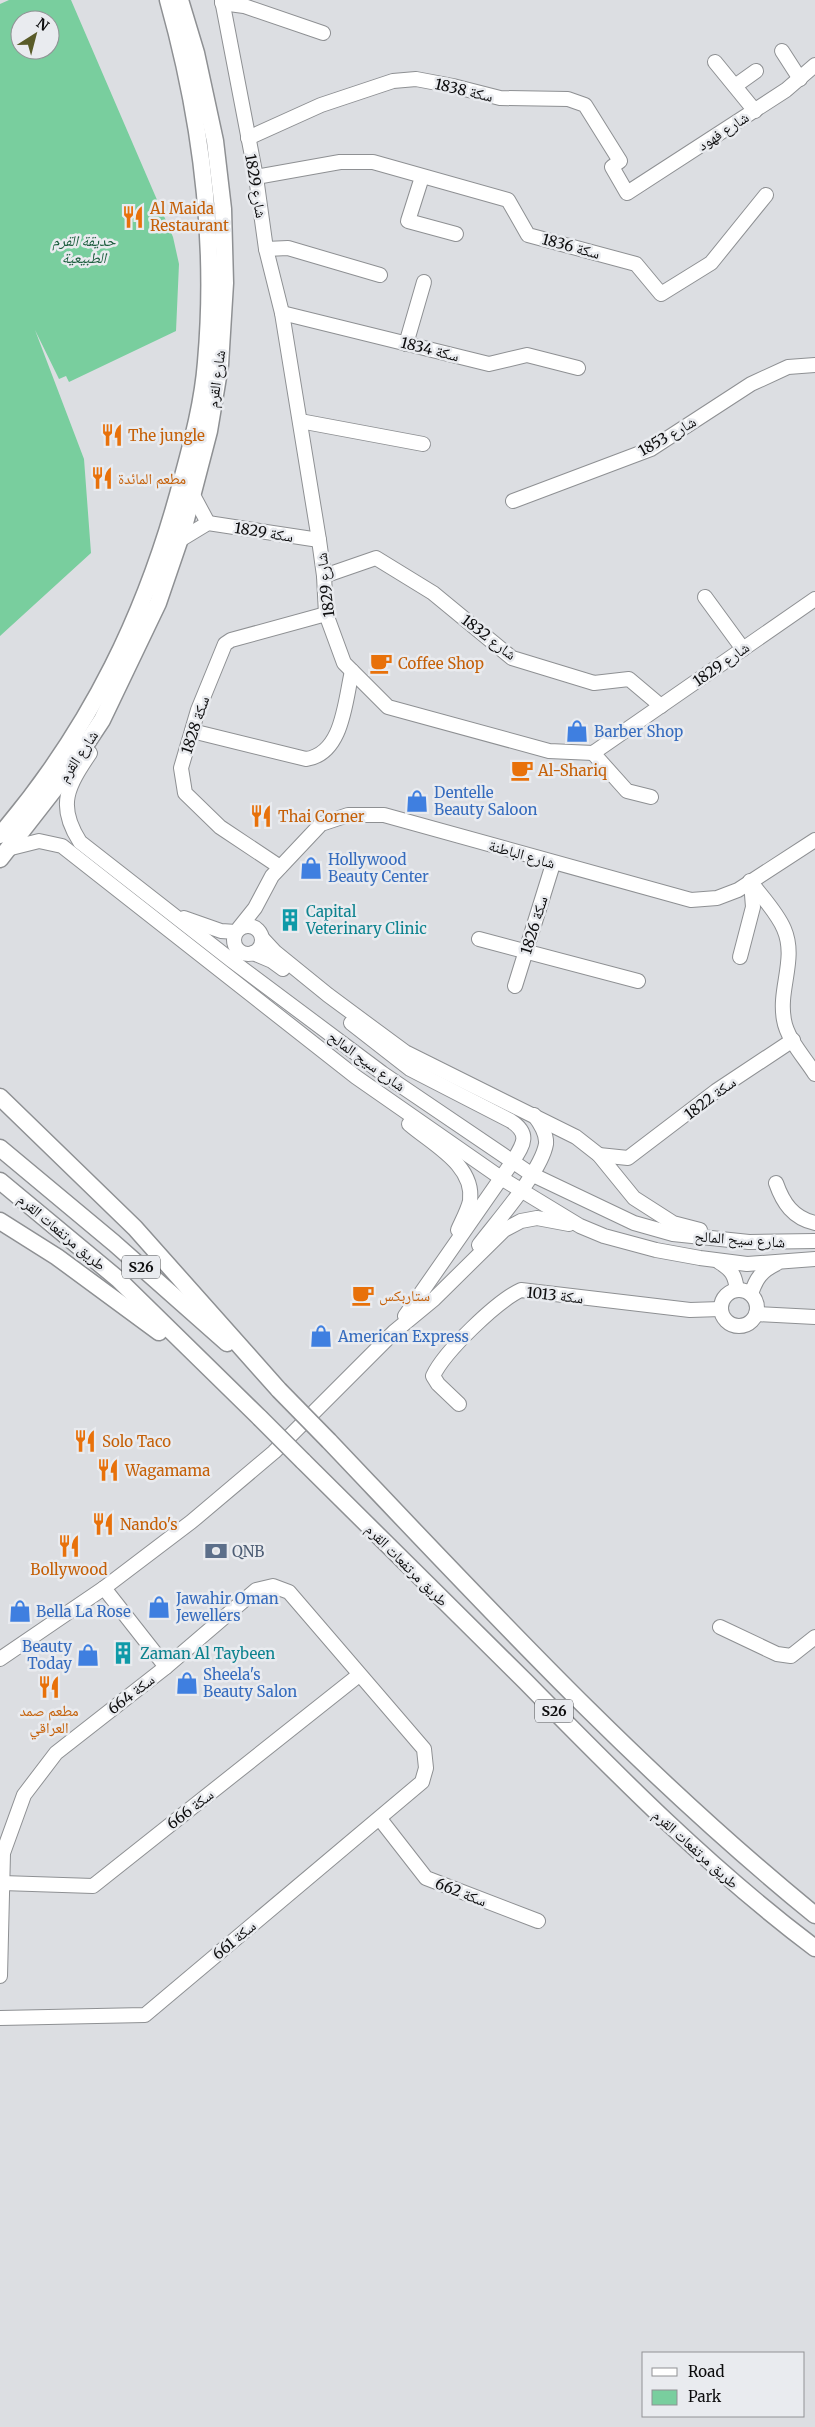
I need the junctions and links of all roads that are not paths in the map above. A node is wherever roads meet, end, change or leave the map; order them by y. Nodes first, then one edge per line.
1 (168, 0) edge
2 (180, 0) edge
3 (222, 2) edge
4 (323, 33) dead end
5 (782, 51) dead end
6 (715, 62) dead end
7 (815, 65) edge
8 (756, 71) dead end
9 (800, 79) junction
10 (735, 86) junction
11 (754, 111) junction
12 (248, 138) junction
13 (256, 177) junction
14 (422, 177) junction
15 (627, 193) joint
16 (766, 195) dead end
17 (456, 234) dead end
18 (266, 249) junction
19 (380, 275) dead end
20 (424, 282) dead end
21 (282, 313) junction
22 (406, 344) junction
23 (815, 365) edge
24 (578, 368) dead end
25 (300, 421) junction
26 (422, 444) dead end
27 (193, 495) junction
28 (513, 501) dead end
29 (208, 523) junction
30 (180, 540) junction
31 (320, 540) junction
32 (324, 576) junction
33 (705, 597) dead end
34 (815, 600) edge
35 (326, 614) junction
36 (743, 649) junction
37 (352, 671) junction
38 (661, 706) junction
39 (102, 720) junction
40 (192, 731) junction
41 (593, 752) junction
42 (651, 797) dead end
43 (0, 835) edge
44 (815, 840) edge
45 (6, 853) edge
46 (553, 864) junction
47 (280, 867) junction
48 (750, 881) junction
49 (161, 905) junction
50 (255, 908) junction
51 (238, 930) junction
52 (261, 934) junction
53 (479, 939) dead end
54 (253, 953) junction
55 (525, 953) junction
56 (740, 957) dead end
57 (638, 981) dead end
58 (515, 986) dead end
59 (793, 1040) junction
60 (815, 1074) edge
61 (381, 1094) junction
62 (0, 1097) edge
63 (534, 1115) junction
64 (0, 1148) edge
65 (599, 1155) junction
66 (628, 1158) junction
67 (513, 1161) junction
68 (531, 1174) junction
69 (501, 1178) junction
70 (0, 1181) edge
71 (621, 1183) junction
72 (776, 1183) dead end
73 (520, 1191) junction
74 (0, 1221) edge
75 (815, 1223) edge
76 (580, 1226) junction
77 (815, 1241) edge
78 (749, 1242) junction
79 (815, 1259) edge
80 (716, 1260) junction
81 (782, 1262) junction
82 (442, 1265) junction
83 (456, 1275) junction
84 (737, 1290) junction
85 (751, 1294) junction
86 (721, 1309) junction
87 (756, 1314) junction
88 (815, 1317) edge
89 (394, 1332) junction
90 (279, 1390) junction
91 (244, 1401) junction
92 (459, 1404) dead end
93 (104, 1588) junction
94 (720, 1627) dead end
95 (815, 1637) edge
96 (0, 1659) edge
97 (166, 1667) junction
98 (358, 1675) junction
99 (426, 1768) joint
100 (380, 1819) junction
101 (2, 1883) junction
102 (815, 1915) edge
103 (538, 1921) dead end
104 (815, 1948) edge
105 (0, 1976) edge
106 (0, 2018) edge

1 - 43 main road, شارع القرم
2 - 27 main road, شارع القرم
3 - 4 street
3 - 12 street, 1829 شارع
5 - 9 street
6 - 10 street
7 - 9 street, شارع فهود
8 - 10 street
9 - 11 street, شارع فهود
10 - 11 street
11 - 15 street, شارع فهود
12 - 13 street, 1829 شارع
12 - 15 street, 1838 سكة
13 - 14 street, سكة 1836
13 - 18 street, 1829 شارع
14 - 16 street, سكة 1836
14 - 17 street
18 - 19 street
18 - 21 street, 1829 شارع
20 - 22 street
21 - 22 street, سكة 1834
21 - 25 street, 1829 شارع
22 - 24 street, سكة 1834
23 - 28 street, شارع 1853
25 - 26 street
25 - 31 street, 1829 شارع
27 - 29 street
27 - 30 main road, شارع القرم
29 - 30 street
29 - 31 street, سكة 1829
30 - 39 main road, شارع القرم
31 - 32 street, 1829 شارع
32 - 35 street, 1829 شارع
32 - 38 street, 1832 شارع
33 - 36 street
34 - 36 street, 1829 شارع
35 - 37 street, 1829 شارع
35 - 40 street, سكة 1828
36 - 38 street, 1829 شارع
37 - 40 street
37 - 41 street, 1829 شارع
38 - 41 street, 1829 شارع
39 - 45 main road, شارع القرم
39 - 49 street, شارع سيح المالح
40 - 47 street, سكة 1828
41 - 42 street
44 - 48 street, شارع الباطنة
45 - 61 street, شارع سيح المالح
46 - 47 street, شارع الباطنة
46 - 48 street, شارع الباطنة
46 - 55 street, سكة 1826
47 - 50 street, شارع الباطنة
48 - 56 street
48 - 59 street
49 - 51 street
49 - 67 street, شارع سيح المالح
50 - 51 street, شارع الباطنة
50 - 52 street
51 - 52 street
51 - 54 street
52 - 54 street
52 - 63 street
53 - 55 street
54 - 67 street
55 - 57 street
55 - 58 street, سكة 1826
59 - 60 street
59 - 66 street, سكة 1822
61 - 69 street, شارع سيح المالح
61 - 82 street
62 - 90 main road
63 - 65 street
63 - 68 street
64 - 90 main road, طريق مرتفعات القرم / S26
65 - 66 street
65 - 71 street
66 - 71 street
67 - 68 street, شارع سيح المالح
67 - 69 street
68 - 73 street
68 - 78 street, شارع سيح المالح
69 - 73 street, شارع سيح المالح
69 - 82 street
70 - 91 main road, طريق مرتفعات القرم / S26
71 - 78 street
72 - 75 street
73 - 76 street, شارع سيح المالح
73 - 83 street
74 - 91 main road
76 - 80 street, شارع سيح المالح
76 - 83 street
77 - 78 street, شارع سيح المالح
79 - 81 street, شارع سيح المالح
80 - 81 street, شارع سيح المالح
80 - 84 street
81 - 85 street
82 - 89 street
83 - 89 street
84 - 85 street
84 - 86 street
85 - 87 street
86 - 87 street
86 - 92 street, سكة 1013
87 - 88 street
89 - 93 street
90 - 102 main road, طريق مرتفعات القرم / S26, bridge
91 - 104 main road, طريق مرتفعات القرم / S26, bridge
93 - 96 street
93 - 97 street
94 - 95 street
97 - 98 street, سكة 664
97 - 101 street, سكة 664
98 - 99 street, سكة 664
98 - 101 street, سكة 666
99 - 100 street, سكة 661
100 - 103 street, سكة 662
100 - 106 street, سكة 661
101 - 105 street, سكة 664

